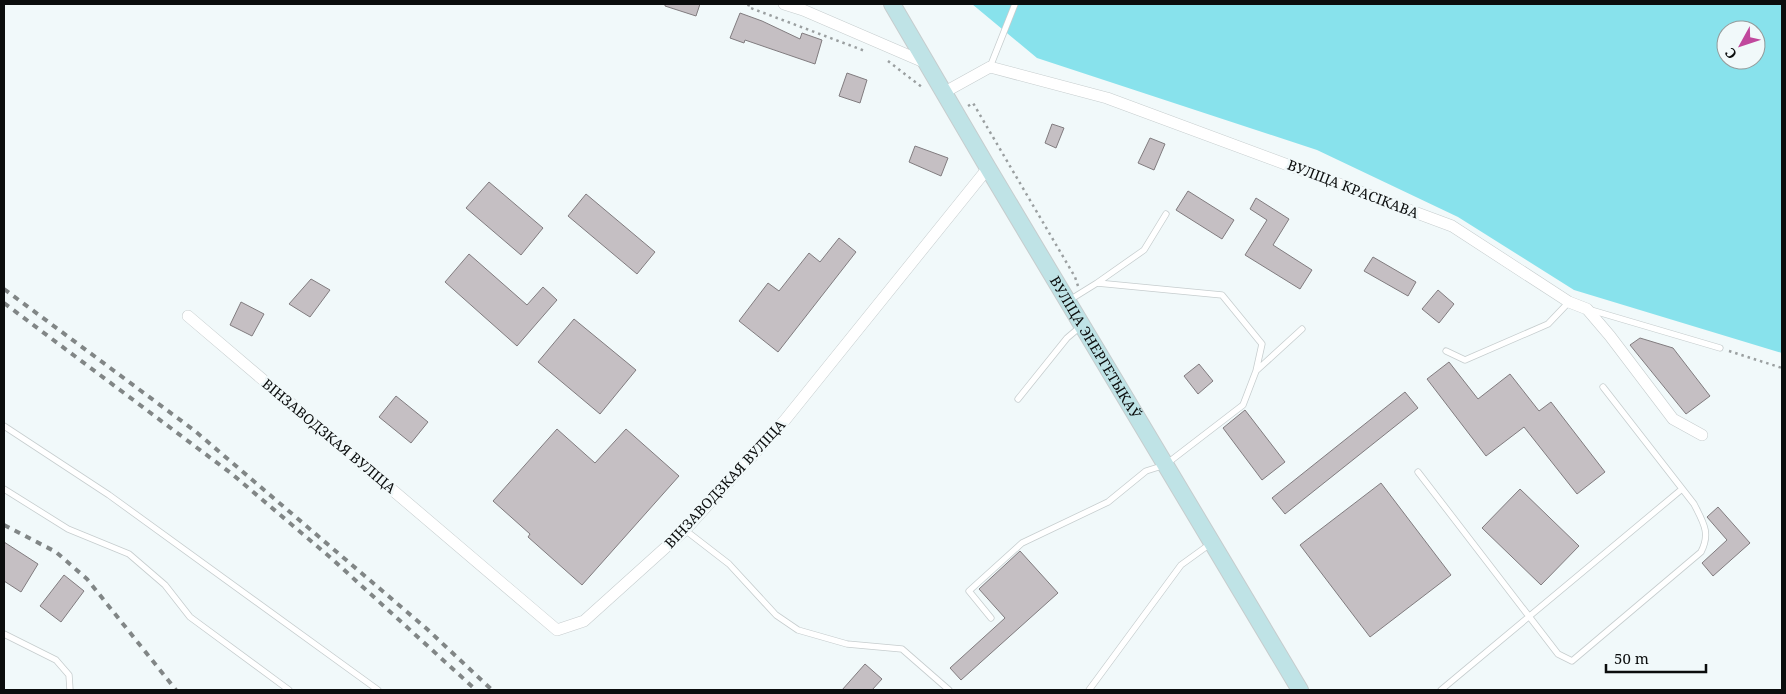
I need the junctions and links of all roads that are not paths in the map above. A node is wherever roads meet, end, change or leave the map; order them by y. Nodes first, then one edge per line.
1 (784, 4) edge
2 (815, 4) edge
3 (892, 4) edge
4 (1015, 4) edge
5 (803, 10) junction
6 (926, 64) junction
7 (990, 67) junction
8 (943, 92) junction
9 (988, 168) junction
10 (1166, 214) dead end
11 (1097, 283) junction
12 (1067, 302) junction
13 (1568, 302) junction
14 (1587, 309) junction
15 (188, 316) dead end
16 (1082, 326) junction
17 (1302, 329) dead end
18 (1720, 348) road end
19 (1446, 351) dead end
20 (1256, 371) junction
21 (1603, 387) dead end
22 (1018, 399) dead end
23 (4, 426) edge
24 (1702, 435) dead end
25 (1165, 465) junction
26 (1418, 472) dead end
27 (4, 489) edge
28 (1682, 489) junction
29 (685, 530) junction
30 (1212, 542) junction
31 (1529, 617) junction
32 (991, 618) dead end
33 (4, 634) edge
34 (70, 690) edge
35 (289, 690) edge
36 (378, 690) edge
37 (949, 690) edge
38 (1089, 690) edge
39 (1300, 690) edge
40 (1441, 690) edge

1 - 5 street
2 - 5 street
3 - 6 main road, ВУЛІЦА ЭНЕРГЕТЫКАЎ
4 - 7 lane
5 - 6 street
6 - 8 main road, ВУЛІЦА ЭНЕРГЕТЫКАЎ
7 - 8 street
7 - 13 street, ВУЛІЦА КРАСІКАВА
8 - 9 main road, ВУЛІЦА ЭНЕРГЕТЫКАЎ
9 - 12 main road, ВУЛІЦА ЭНЕРГЕТЫКАЎ
9 - 29 street, ВІНЗАВОДЗКАЯ ВУЛІЦА
10 - 11 lane
11 - 12 lane
11 - 20 lane
12 - 16 main road, ВУЛІЦА ЭНЕРГЕТЫКАЎ
13 - 14 street, ВУЛІЦА КРАСІКАВА
13 - 19 lane
14 - 18 lane
14 - 24 street, ВУЛІЦА КРАСІКАВА
15 - 29 street, ВІНЗАВОДЗКАЯ ВУЛІЦА
16 - 22 lane
16 - 25 main road, ВУЛІЦА ЭНЕРГЕТЫКАЎ
17 - 20 lane
20 - 25 lane
21 - 28 lane
23 - 36 lane
25 - 30 main road, ВУЛІЦА ЭНЕРГЕТЫКАЎ
25 - 32 lane
26 - 31 lane
27 - 35 lane
28 - 31 lane
28 - 31 lane
29 - 37 lane
30 - 38 lane
30 - 39 main road, ВУЛІЦА ЭНЕРГЕТЫКАЎ
31 - 40 lane
33 - 34 lane

